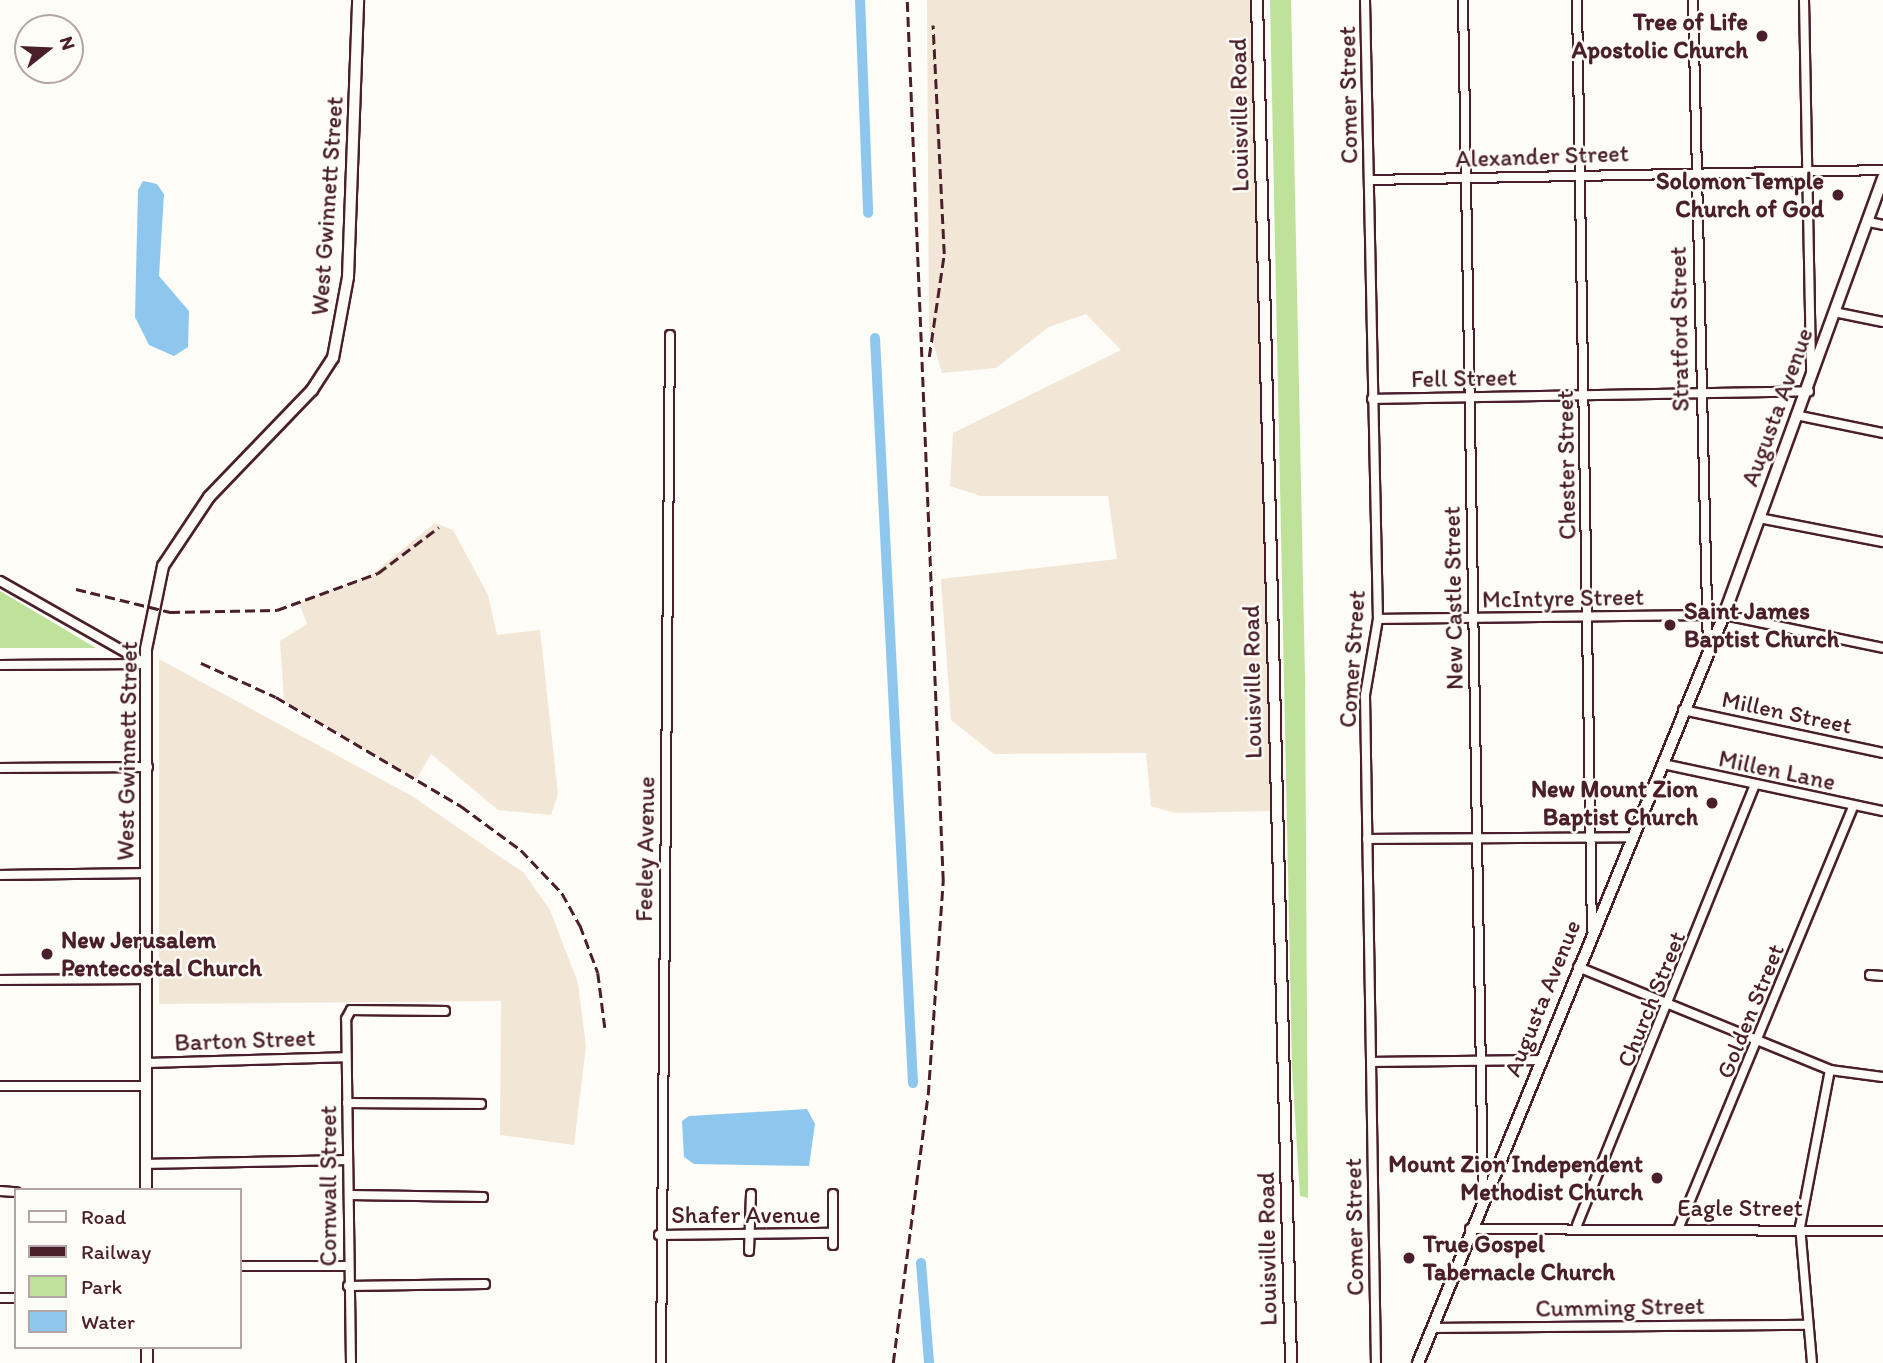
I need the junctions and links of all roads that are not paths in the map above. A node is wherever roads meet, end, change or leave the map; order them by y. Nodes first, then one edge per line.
1 (358, 0) edge
2 (1257, 0) edge
3 (1365, 0) edge
4 (1463, 0) edge
5 (1577, 0) edge
6 (1693, 0) edge
7 (1804, 0) edge
8 (1806, 170) junction
9 (1883, 170) edge
10 (1578, 172) junction
11 (1696, 172) junction
12 (1883, 177) edge
13 (1466, 178) junction
14 (1369, 180) junction
15 (1869, 222) junction
16 (1883, 225) edge
17 (1834, 312) junction
18 (1883, 322) edge
19 (670, 335) dead end
20 (1811, 371) junction
21 (1809, 391) junction
22 (1698, 393) junction
23 (1584, 395) junction
24 (1469, 397) junction
25 (1373, 398) junction
26 (1800, 416) junction
27 (1883, 433) edge
28 (1759, 519) junction
29 (1883, 542) edge
30 (0, 581) edge
31 (1706, 615) junction
32 (1724, 615) junction
33 (1588, 617) junction
34 (1473, 618) junction
35 (1378, 619) junction
36 (1883, 648) edge
37 (1708, 650) junction
38 (146, 664) junction
39 (0, 665) edge
40 (1684, 710) junction
41 (1883, 753) edge
42 (1663, 764) junction
43 (148, 767) junction
44 (0, 768) edge
45 (1754, 786) junction
46 (1853, 806) junction
47 (1883, 811) edge
48 (1476, 837) junction
49 (1630, 837) junction
50 (1591, 838) junction
51 (1367, 839) junction
52 (145, 873) junction
53 (0, 875) edge
54 (1592, 930) junction
55 (1578, 967) junction
56 (1870, 975) dead end
57 (1883, 976) edge
58 (145, 979) junction
59 (0, 980) edge
60 (1670, 1007) junction
61 (445, 1011) dead end
62 (1760, 1040) junction
63 (344, 1057) junction
64 (1540, 1059) junction
65 (1480, 1060) junction
66 (1371, 1062) junction
67 (147, 1063) junction
68 (1830, 1070) junction
69 (1883, 1077) edge
70 (0, 1086) edge
71 (146, 1086) junction
72 (347, 1103) junction
73 (481, 1104) dead end
74 (346, 1160) junction
75 (146, 1164) junction
76 (146, 1188) edge
77 (751, 1194) dead end
78 (833, 1194) dead end
79 (349, 1195) junction
80 (1483, 1195) junction
81 (484, 1197) dead end
82 (1577, 1225) junction
83 (1679, 1227) junction
84 (1800, 1227) junction
85 (1470, 1229) junction
86 (1883, 1231) edge
87 (833, 1233) junction
88 (750, 1234) junction
89 (659, 1235) junction
90 (833, 1245) dead end
91 (749, 1251) dead end
92 (242, 1266) edge
93 (348, 1266) junction
94 (485, 1284) dead end
95 (348, 1286) junction
96 (1808, 1325) junction
97 (1433, 1328) junction
98 (351, 1363) edge
99 (661, 1363) edge
100 (1291, 1363) edge
101 (1376, 1363) edge
102 (1418, 1363) edge
103 (1812, 1363) edge

1 - 38 main road, West Gwinnett Street
2 - 100 main road, Louisville Road
3 - 14 street, Comer Street
4 - 13 street, New Castle Street
5 - 10 street, Chester Street
6 - 11 street, Stratford Street
7 - 8 street
8 - 9 street, Alexander Street
8 - 11 street, Alexander Street
8 - 20 street
10 - 11 street, Alexander Street
10 - 13 street, Alexander Street
10 - 23 street, Chester Street
11 - 22 street, Stratford Street
12 - 15 main road, Augusta Avenue
13 - 14 street, Alexander Street
13 - 24 street, New Castle Street
14 - 25 street, Comer Street
15 - 16 street
15 - 17 main road, Augusta Avenue
17 - 18 street
17 - 20 main road, Augusta Avenue
19 - 89 street, Feeley Avenue
20 - 21 main road, Augusta Avenue
21 - 22 street, Fell Street
21 - 26 main road, Augusta Avenue
22 - 23 street, Fell Street
22 - 31 street, Stratford Street
23 - 24 street, Fell Street
23 - 33 street, Chester Street
24 - 25 street, Fell Street
24 - 34 street, New Castle Street
25 - 35 street, Comer Street
26 - 27 street
26 - 28 main road, Augusta Avenue
28 - 29 street
28 - 32 main road, Augusta Avenue
30 - 38 street
31 - 32 street, McIntyre Street
31 - 33 street, McIntyre Street
31 - 37 street, Augusta Avenue
32 - 36 street
32 - 37 main road, Augusta Avenue
33 - 34 street, McIntyre Street
33 - 50 street, Chester Street
34 - 35 street, McIntyre Street
34 - 48 street, New Castle Street
35 - 51 street, Comer Street
37 - 40 main road, Augusta Avenue
38 - 39 street
38 - 43 main road, West Gwinnett Street
40 - 41 street, Millen Street
40 - 42 main road, Augusta Avenue
42 - 45 street, Millen Lane
42 - 49 main road, Augusta Avenue
43 - 44 street
43 - 52 main road, West Gwinnett Street
45 - 46 street, Millen Lane
45 - 60 street, Church Street
46 - 47 street, Millen Lane
46 - 62 street, Golden Street
48 - 50 street
48 - 51 street
48 - 65 street, New Castle Street
49 - 50 street
49 - 54 main road, Augusta Avenue
50 - 54 street, Chester Street
51 - 66 street, Comer Street
52 - 53 street
52 - 58 main road, West Gwinnett Street
54 - 55 main road, Augusta Avenue
55 - 60 street
55 - 64 main road, Augusta Avenue
56 - 57 street
58 - 59 street
58 - 67 main road, West Gwinnett Street
60 - 62 street
60 - 82 street, Church Street
61 - 63 street, Cornwall Street
62 - 68 street
62 - 83 street, Golden Street
63 - 67 street, Barton Street
63 - 72 street, Cornwall Street
64 - 65 street
64 - 80 main road, Augusta Avenue
65 - 66 street
65 - 80 street, New Castle Street
66 - 101 street, Comer Street
67 - 71 main road, West Gwinnett Street
68 - 69 street
68 - 84 street
70 - 71 street
71 - 75 main road, West Gwinnett Street
72 - 73 street
72 - 74 street, Cornwall Street
74 - 75 street
74 - 79 street, Cornwall Street
75 - 76 main road, West Gwinnett Street
77 - 88 street
78 - 87 street
79 - 81 street
79 - 93 street, Cornwall Street
80 - 85 main road, Augusta Avenue
82 - 83 street, Eagle Street
82 - 85 street, Eagle Street
83 - 84 street, Eagle Street
84 - 86 street, Eagle Street
84 - 96 street
85 - 97 main road, Augusta Avenue
87 - 88 street, Shafer Avenue
87 - 90 street
88 - 89 street, Shafer Avenue
88 - 91 street
89 - 99 street, Feeley Avenue
92 - 93 street
93 - 95 street, Cornwall Street
94 - 95 street
95 - 98 street, Cornwall Street
96 - 97 street, Cumming Street
96 - 103 street
97 - 102 main road, Augusta Avenue

